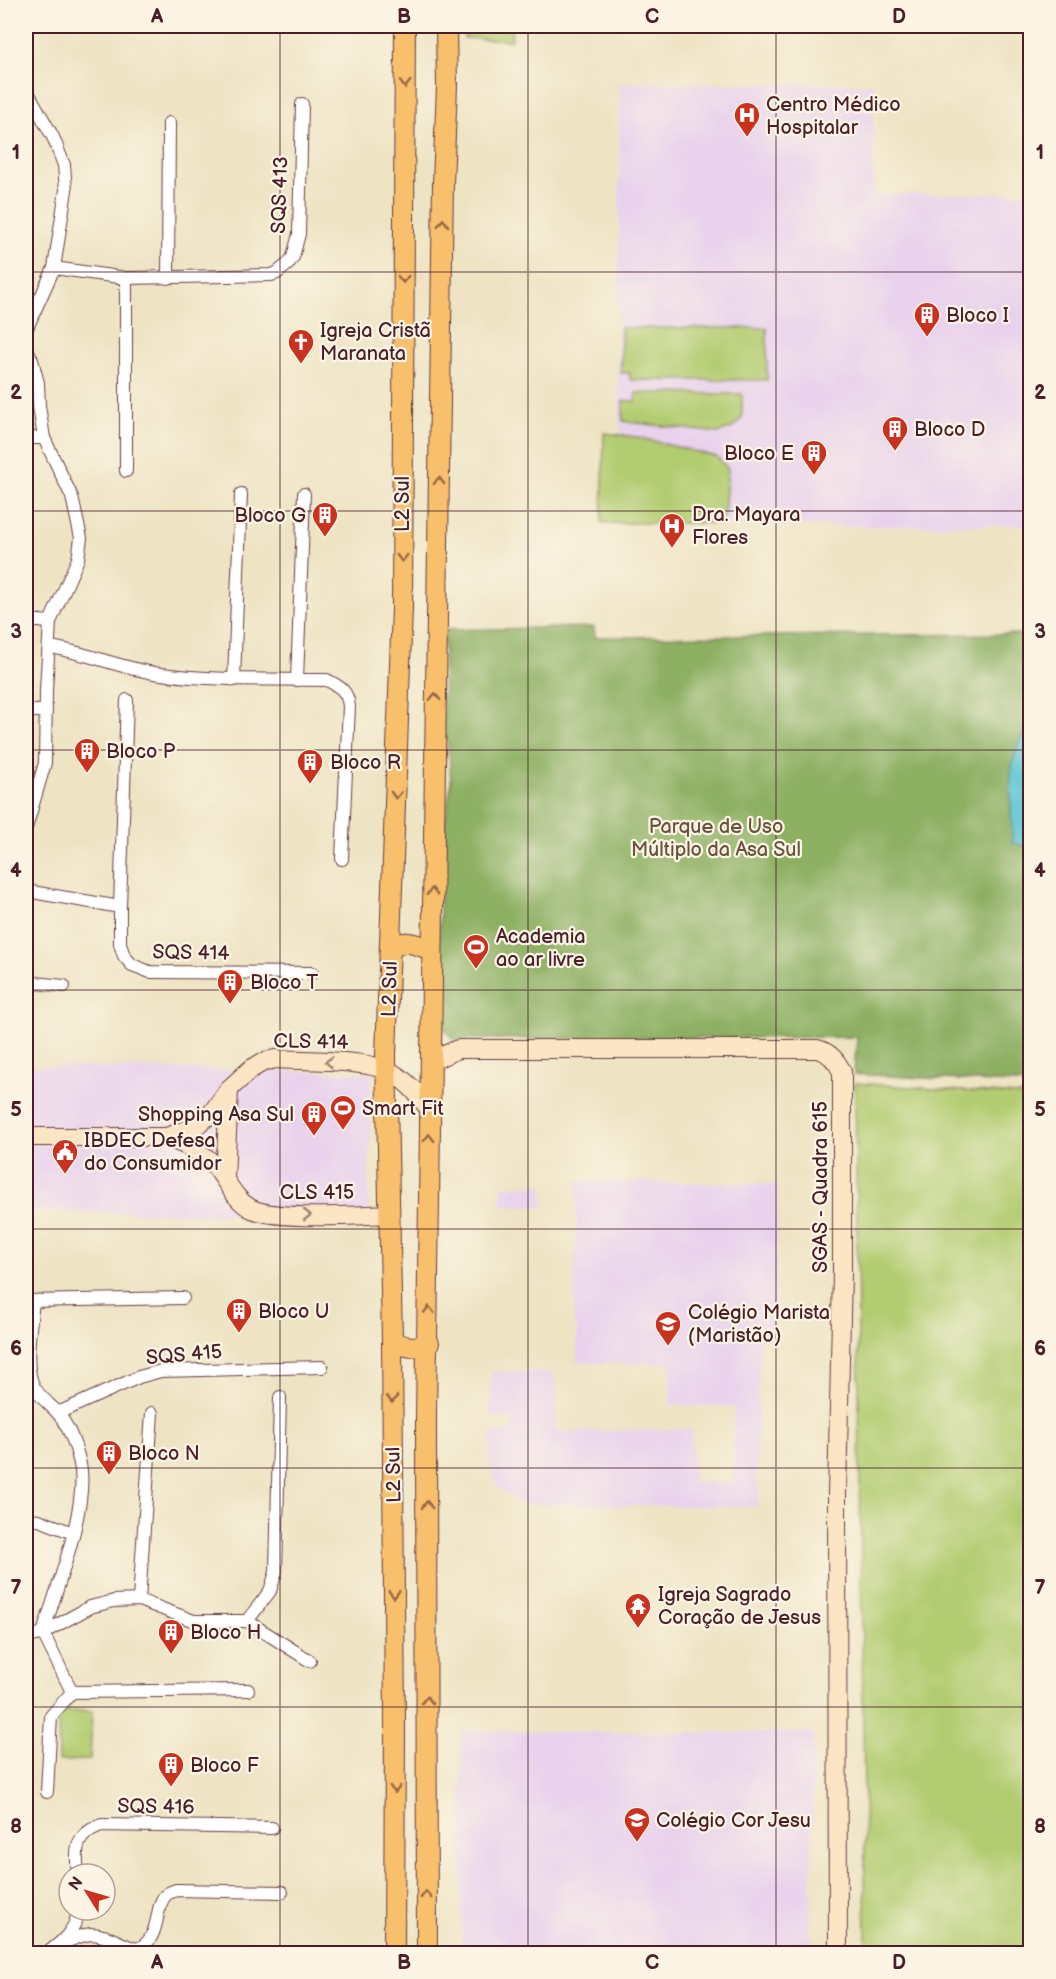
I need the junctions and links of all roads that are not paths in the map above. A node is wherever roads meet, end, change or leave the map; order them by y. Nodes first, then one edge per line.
1 (405, 26) edge
2 (446, 26) edge
3 (26, 89) edge
4 (302, 104) dead end
5 (169, 123) dead end
6 (54, 268) junction
7 (168, 278) junction
8 (126, 279) junction
9 (26, 330) edge
10 (26, 347) edge
11 (26, 438) edge
12 (45, 438) junction
13 (126, 471) dead end
14 (241, 494) dead end
15 (304, 494) dead end
16 (26, 620) edge
17 (50, 622) junction
18 (50, 647) junction
19 (234, 680) junction
20 (297, 680) junction
21 (127, 700) dead end
22 (26, 711) edge
23 (46, 711) junction
24 (26, 828) edge
25 (342, 859) dead end
26 (26, 891) edge
27 (120, 907) junction
28 (390, 949) junction
29 (431, 950) junction
30 (312, 973) dead end
31 (26, 982) edge
32 (64, 986) dead end
33 (431, 1030) junction
34 (458, 1049) junction
35 (431, 1061) junction
36 (387, 1070) junction
37 (229, 1089) junction
38 (429, 1109) junction
39 (26, 1137) edge
40 (167, 1137) junction
41 (225, 1179) junction
42 (388, 1214) junction
43 (183, 1298) dead end
44 (29, 1301) edge
45 (392, 1340) junction
46 (429, 1343) junction
47 (322, 1367) dead end
48 (280, 1397) dead end
49 (58, 1413) junction
50 (152, 1413) dead end
51 (26, 1519) edge
52 (73, 1533) junction
53 (139, 1600) junction
54 (246, 1621) junction
55 (43, 1633) junction
56 (26, 1638) edge
57 (310, 1661) dead end
58 (248, 1690) dead end
59 (72, 1692) junction
60 (47, 1792) dead end
61 (272, 1828) dead end
62 (77, 1862) edge
63 (282, 1892) dead end
64 (75, 1922) edge
65 (58, 1945) junction
66 (838, 1951) edge
67 (46, 1953) edge
68 (394, 1953) edge
69 (427, 1953) edge

1 -> 28 main road, L2 Sul
29 -> 2 main road, L2 Sul
3 - 6 street
4 - 7 street, SQS 413
5 - 7 street
6 - 8 street, SQS 413
6 - 9 street
7 - 8 street, SQS 413
8 - 13 street
10 - 12 street
11 - 12 street
12 - 17 street
14 - 19 street
15 - 20 street
16 - 17 street
17 - 18 street
18 - 19 street
18 - 23 street
19 - 20 street
20 - 25 street
21 - 27 street, SQS 414
22 - 23 street
23 - 24 street
26 - 27 street
27 - 30 street, SQS 414
28 - 29 main road
28 - 36 main road, L2 Sul
29 - 33 main road, L2 Sul
31 - 32 street
33 - 34 street
33 - 35 main road, L2 Sul
34 - 35 street, SGAS - Quadra 615
34 - 66 street, SGAS - Quadra 615
35 - 38 main road, L2 Sul
36 -> 37 street, CLS 414
36 - 38 street, CLS 414
36 - 42 main road, L2 Sul
37 - 40 street, CLS 414
37 - 41 street
46 -> 38 main road, L2 Sul
39 - 40 street
40 - 41 street, CLS 415
41 -> 42 street, CLS 415
42 - 45 main road, L2 Sul
43 - 44 street
44 - 49 street
45 - 46 main road
45 -> 68 main road, L2 Sul
69 -> 46 main road, L2 Sul
47 - 49 street, SQS 415
48 - 54 street
49 - 52 street
50 - 53 street
51 - 52 street
52 - 55 street
53 - 54 street
53 - 55 street
54 - 57 street
55 - 56 street
55 - 59 street
58 - 59 street
59 - 60 street
61 - 62 street, SQS 416
63 - 65 street
64 - 65 street
65 - 67 street

